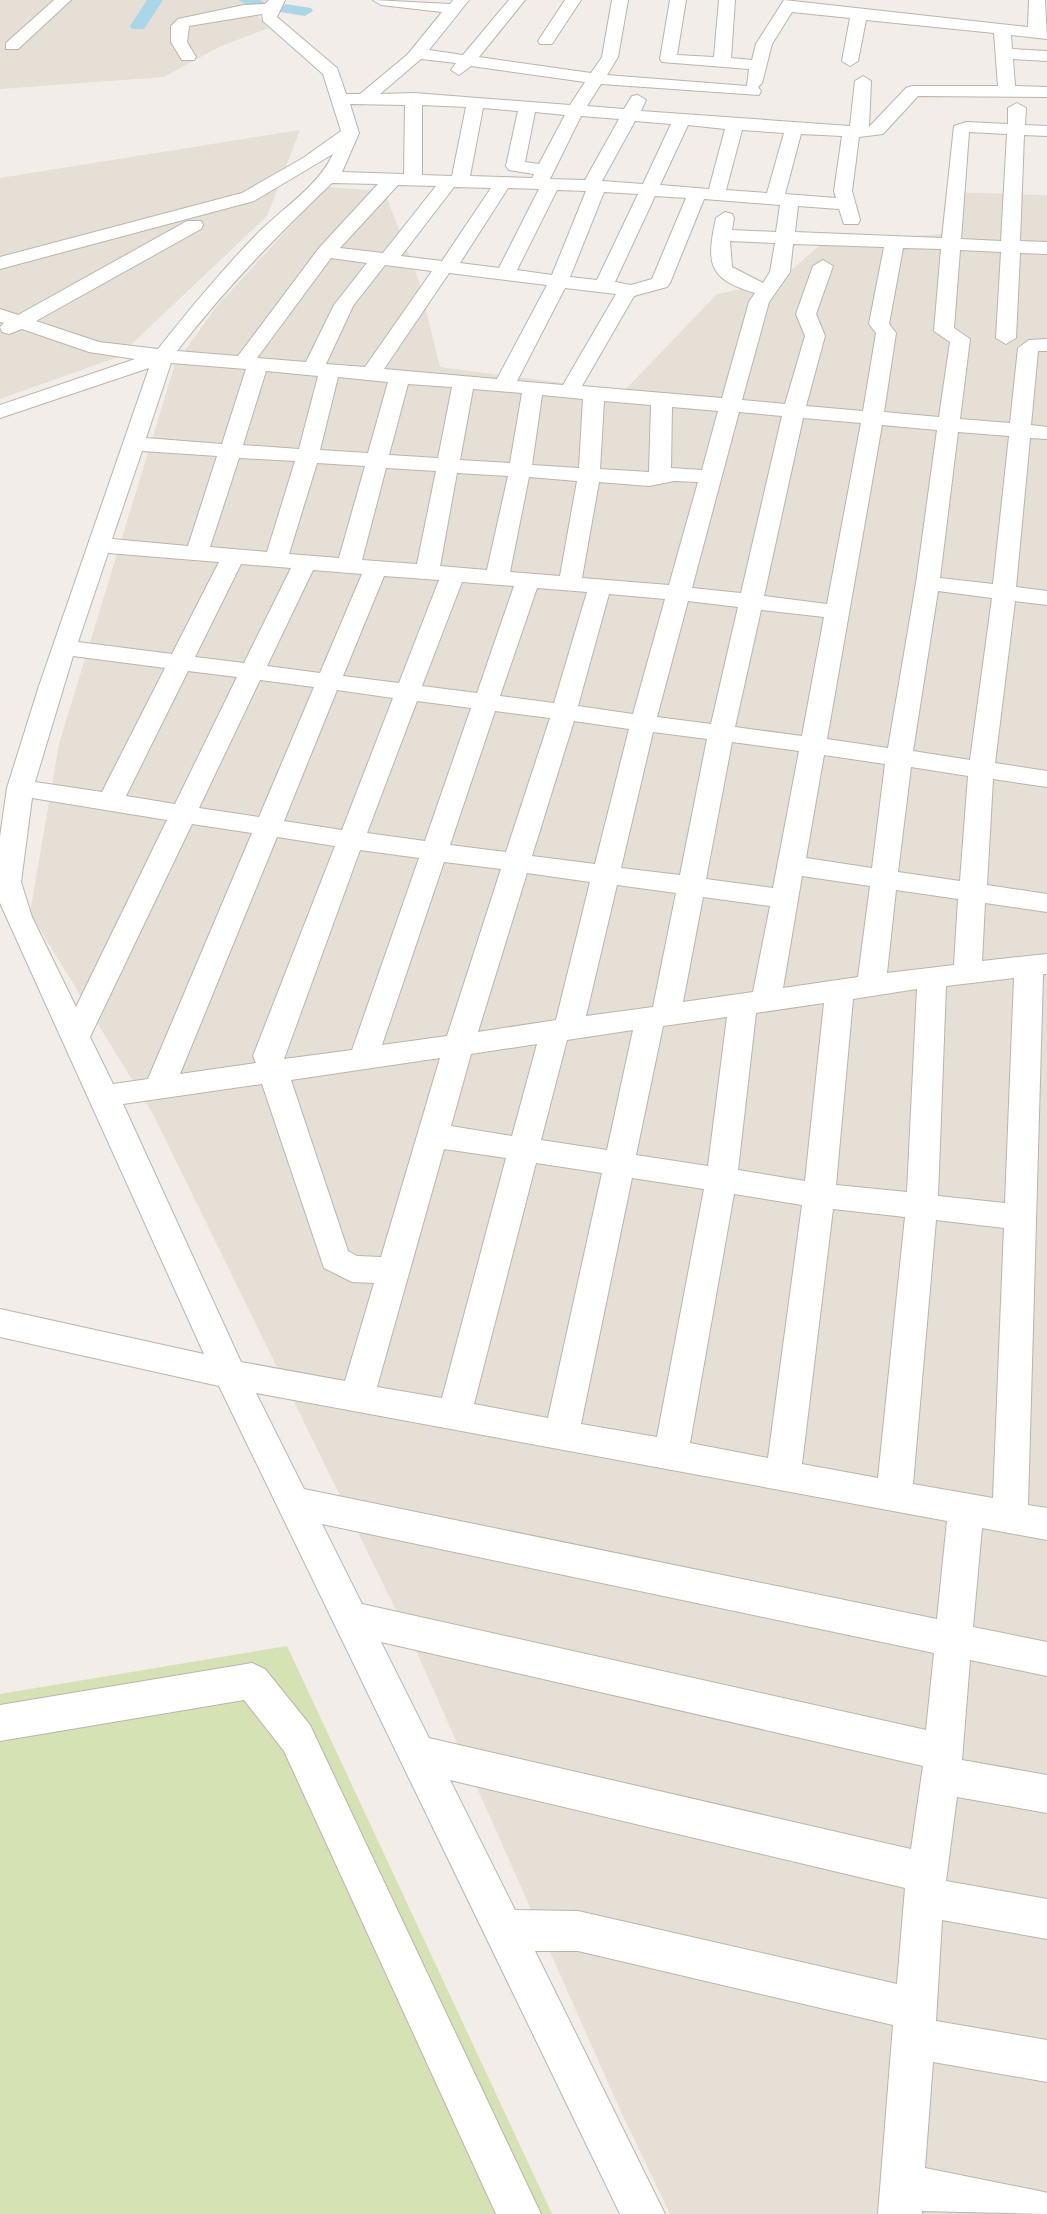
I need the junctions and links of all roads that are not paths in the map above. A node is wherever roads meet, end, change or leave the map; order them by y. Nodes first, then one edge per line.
1 (63, 0) edge
2 (230, 0) edge
3 (381, 0) edge
4 (517, 0) edge
5 (573, 0) edge
6 (620, 0) edge
7 (678, 0) edge
8 (727, 0) edge
9 (896, 0) edge
10 (1037, 0) edge
11 (458, 4) edge
12 (790, 4) edge
13 (843, 6) edge
14 (264, 7) edge
15 (859, 15) junction
16 (889, 18) junction
17 (1002, 29) junction
18 (1041, 33) edge
19 (546, 41) dead end
20 (12, 46) dead end
21 (417, 53) junction
22 (1004, 54) junction
23 (1047, 56) edge
24 (188, 57) dead end
25 (468, 60) junction
26 (850, 61) dead end
27 (722, 64) junction
28 (757, 65) junction
29 (597, 79) junction
30 (863, 81) dead end
31 (648, 85) junction
32 (753, 91) junction
33 (1012, 91) junction
34 (1047, 92) edge
35 (414, 98) junction
36 (434, 98) junction
37 (352, 99) junction
38 (476, 102) junction
39 (528, 106) junction
40 (575, 111) junction
41 (628, 116) junction
42 (682, 120) junction
43 (742, 124) junction
44 (794, 128) junction
45 (1016, 129) junction
46 (1047, 131) edge
47 (855, 132) junction
48 (350, 133) junction
49 (328, 177) junction
50 (544, 179) junction
51 (403, 180) junction
52 (454, 181) junction
53 (503, 183) junction
54 (594, 186) junction
55 (648, 190) junction
56 (714, 194) junction
57 (782, 199) junction
58 (221, 204) junction
59 (847, 204) junction
60 (721, 235) junction
61 (785, 238) junction
62 (857, 242) junction
63 (894, 243) junction
64 (951, 245) junction
65 (1013, 247) junction
66 (1047, 248) edge
67 (326, 252) junction
68 (384, 259) junction
69 (0, 263) edge
70 (823, 266) dead end
71 (446, 267) junction
72 (505, 274) junction
73 (559, 281) junction
74 (603, 287) junction
75 (629, 290) junction
76 (769, 291) junction
77 (10, 319) edge
78 (0, 333) edge
79 (1006, 338) dead end
80 (1047, 345) edge
81 (163, 356) junction
82 (251, 363) junction
83 (322, 369) junction
84 (371, 373) junction
85 (400, 376) junction
86 (464, 381) junction
87 (504, 385) junction
88 (533, 387) junction
89 (570, 390) junction
90 (594, 393) junction
91 (662, 399) junction
92 (731, 405) junction
93 (794, 410) junction
94 (0, 412) edge
95 (873, 417) junction
96 (951, 425) junction
97 (1021, 431) junction
98 (1047, 433) edge
99 (133, 444) junction
100 (231, 450) junction
101 (308, 456) junction
102 (378, 460) junction
103 (447, 465) junction
104 (520, 470) junction
105 (589, 475) junction
106 (660, 476) junction
107 (712, 477) junction
108 (99, 545) junction
109 (197, 553) junction
110 (233, 556) junction
111 (276, 559) junction
112 (305, 562) junction
113 (349, 565) junction
114 (376, 568) junction
115 (440, 573) junction
116 (497, 577) junction
117 (528, 580) junction
118 (570, 583) junction
119 (928, 583) junction
120 (600, 586) junction
121 (679, 593) junction
122 (1004, 593) junction
123 (1047, 598) edge
124 (751, 602) junction
125 (838, 612) junction
126 (64, 647) junction
127 (182, 662) junction
128 (253, 672) junction
129 (329, 682) junction
130 (410, 692) junction
131 (484, 702) junction
132 (564, 712) junction
133 (643, 722) junction
134 (721, 733) junction
135 (813, 745) junction
136 (899, 757) junction
137 (981, 770) junction
138 (1047, 779) edge
139 (20, 788) junction
140 (110, 803) junction
141 (184, 814) junction
142 (269, 826) junction
143 (351, 840) junction
144 (433, 852) junction
145 (516, 863) junction
146 (791, 865) junction
147 (606, 875) junction
148 (884, 880) junction
149 (4, 882) edge
150 (692, 885) junction
151 (973, 893) junction
152 (785, 899) junction
153 (1047, 903) edge
154 (1038, 966) edge
155 (967, 973) junction
156 (932, 977) junction
157 (871, 986) junction
158 (839, 991) junction
159 (754, 1003) junction
160 (658, 1016) junction
161 (561, 1030) junction
162 (76, 1036) junction
163 (459, 1045) junction
164 (363, 1059) junction
165 (272, 1072) junction
166 (159, 1088) junction
167 (104, 1096) junction
168 (432, 1135) junction
169 (526, 1150) junction
170 (620, 1165) junction
171 (721, 1181) junction
172 (819, 1195) junction
173 (1030, 1200) edge
174 (922, 1206) junction
175 (393, 1271) junction
176 (0, 1323) edge
177 (230, 1374) junction
178 (357, 1397) junction
179 (454, 1415) junction
180 (562, 1434) junction
181 (671, 1454) junction
182 (783, 1475) junction
183 (894, 1495) junction
184 (292, 1502) junction
185 (966, 1509) junction
186 (1010, 1517) junction
187 (1047, 1524) edge
188 (352, 1619) junction
189 (954, 1641) junction
190 (1047, 1659) edge
191 (0, 1723) edge
192 (418, 1754) junction
193 (942, 1763) junction
194 (1047, 1794) edge
195 (926, 1885) junction
196 (1047, 1919) edge
197 (504, 1930) junction
198 (916, 2024) junction
199 (1047, 2061) edge
200 (901, 2200) edge
201 (519, 2214) edge
202 (643, 2214) edge
203 (1044, 2214) edge

1 - 20 street
2 - 14 street
3 - 11 street
4 - 25 street
5 - 19 street
6 - 29 street
7 - 27 street
8 - 27 street
9 - 16 street
10 - 18 street
11 - 21 street
12 - 13 street
12 - 28 street
13 - 15 street
14 - 24 street
14 - 37 street
15 - 16 street
15 - 26 street
16 - 17 street
17 - 18 street
17 - 22 street
21 - 25 street
21 - 37 street
22 - 23 street
22 - 33 street
25 - 29 street
25 - 36 street
27 - 28 street
28 - 32 street
29 - 31 street
29 - 40 street
30 - 47 street
31 - 32 street
31 - 41 street
32 - 43 street
33 - 34 street
33 - 45 street
33 - 47 street
35 - 36 street
35 - 37 street
35 - 51 street
36 - 38 street
37 - 48 street
38 - 39 street
38 - 52 street
39 - 40 street
39 - 50 street
40 - 41 street
40 - 50 street
41 - 42 street
41 - 54 street
42 - 43 street
42 - 55 street
43 - 44 street
43 - 56 street
44 - 47 street
44 - 57 street
45 - 46 street
45 - 64 street
45 - 65 street
47 - 59 street
48 - 49 street
48 - 58 street
49 - 51 street
49 - 81 street
50 - 53 street
50 - 54 street
50 - 72 street
51 - 52 street
51 - 67 street
52 - 53 street
52 - 68 street
53 - 71 street
54 - 55 street
54 - 73 street
55 - 56 street
55 - 74 street
56 - 57 street
56 - 60 street
56 - 75 street
57 - 59 street
57 - 61 street
58 - 69 street
58 - 77 street
59 - 62 street
60 - 61 street
60 - 76 street
61 - 62 street
61 - 76 street
62 - 63 street
63 - 64 street
63 - 95 street
64 - 65 street
64 - 96 street
65 - 66 street
65 - 79 street
67 - 68 street
67 - 82 street
68 - 71 street
68 - 83 street
70 - 93 street
71 - 72 street
71 - 84 street
72 - 73 street
73 - 74 street
73 - 87 street
74 - 75 street
75 - 89 street
76 - 92 street
77 - 78 street
77 - 81 street
80 - 97 street
81 - 82 street
81 - 94 street
81 - 99 street
82 - 83 street
82 - 100 street
83 - 84 street
83 - 101 street
84 - 85 street
85 - 86 street
85 - 102 street
86 - 87 street
86 - 103 street
87 - 88 street
88 - 89 street
88 - 104 street
89 - 90 street
90 - 91 street
90 - 105 street
91 - 92 street
91 - 106 street
92 - 93 street
92 - 107 street
93 - 95 street
93 - 124 street
95 - 96 street
95 - 125 street
96 - 97 street
96 - 119 street
97 - 98 street
97 - 122 street
99 - 100 street
99 - 108 street
100 - 101 street
100 - 109 street
101 - 102 street
101 - 111 street
102 - 103 street
102 - 113 street
103 - 104 street
103 - 115 street
104 - 105 street
104 - 116 street
105 - 106 street
105 - 118 street
106 - 107 street
107 - 121 street
108 - 109 street
108 - 126 street
109 - 110 street
110 - 111 street
110 - 127 street
111 - 112 street
112 - 113 street
112 - 128 street
113 - 114 street
114 - 115 street
114 - 129 street
115 - 116 street
115 - 130 street
116 - 117 street
117 - 118 street
117 - 131 street
118 - 120 street
119 - 122 street
119 - 136 street
120 - 121 street
120 - 132 street
121 - 124 street
121 - 133 street
122 - 123 street
122 - 137 street
124 - 125 street
124 - 134 street
125 - 135 street
126 - 127 street
126 - 139 street
127 - 128 street
127 - 140 street
128 - 129 street
128 - 141 street
129 - 130 street
129 - 142 street
130 - 131 street
130 - 143 street
131 - 132 street
131 - 144 street
132 - 133 street
132 - 145 street
133 - 134 street
133 - 147 street
134 - 135 street
134 - 150 street
135 - 136 street
135 - 146 street
136 - 137 street
136 - 148 street
137 - 138 street
137 - 151 street
139 - 140 street
139 - 149 street
140 - 141 street
141 - 142 street
141 - 162 street
142 - 143 street
142 - 166 street
143 - 144 street
143 - 165 street
144 - 145 street
144 - 164 street
145 - 147 street
145 - 163 street
146 - 148 street
146 - 152 street
147 - 150 street
147 - 161 street
148 - 151 street
148 - 157 street
149 - 162 street
150 - 152 street
150 - 160 street
151 - 153 street
151 - 155 street
152 - 159 street
154 - 155 street
154 - 173 street
155 - 156 street
156 - 157 street
156 - 174 street
157 - 158 street
158 - 159 street
158 - 172 street
159 - 160 street
159 - 171 street
160 - 161 street
160 - 170 street
161 - 163 street
161 - 169 street
162 - 167 street
163 - 164 street
163 - 168 street
164 - 165 street
165 - 166 street
165 - 175 street
166 - 167 street
167 - 177 street
168 - 169 street
168 - 175 street
169 - 170 street
169 - 179 street
170 - 171 street
170 - 180 street
171 - 172 street
171 - 181 street
172 - 174 street
172 - 182 street
173 - 174 street
173 - 186 street
174 - 183 street
175 - 178 street
176 - 177 street
177 - 178 street
177 - 184 street
178 - 179 street
179 - 180 street
180 - 181 street
181 - 182 street
182 - 183 street
183 - 185 street
184 - 188 street
184 - 189 street
185 - 186 street
185 - 189 street
186 - 187 street
188 - 192 street
188 - 193 street
189 - 190 street
189 - 193 street
191 - 201 street
192 - 195 street
192 - 197 street
193 - 194 street
193 - 195 street
195 - 196 street
195 - 198 street
197 - 198 street
197 - 202 street
198 - 199 street
198 - 200 street
200 - 203 street

